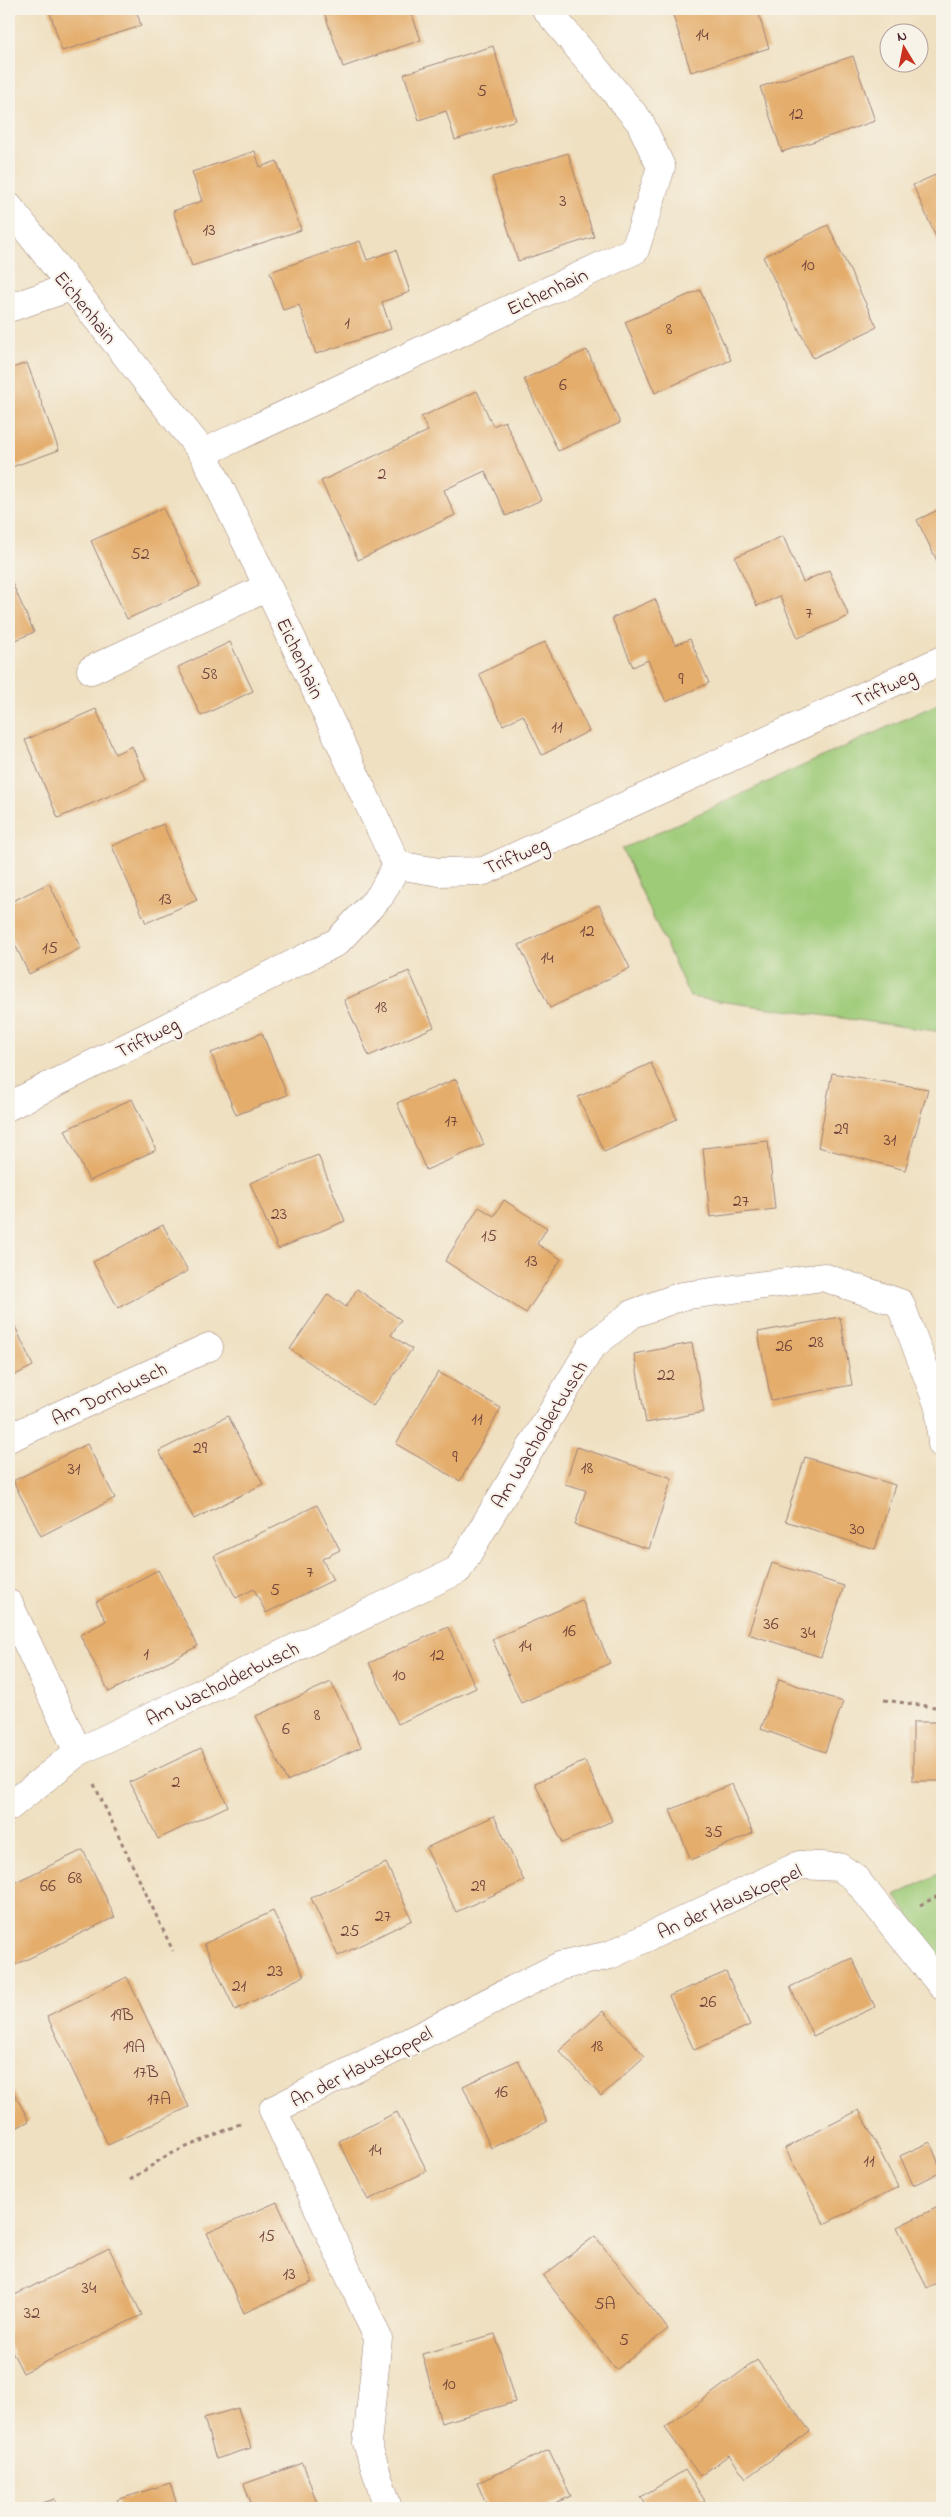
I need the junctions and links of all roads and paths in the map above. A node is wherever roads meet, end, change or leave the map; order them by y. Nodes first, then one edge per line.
1 (546, 9) edge
2 (9, 207) edge
3 (71, 286) junction
4 (9, 308) edge
5 (203, 453) junction
6 (268, 587) junction
7 (942, 660) edge
8 (91, 670) dead end
9 (397, 864) junction
10 (9, 1106) edge
11 (209, 1347) dead end
12 (9, 1438) edge
13 (942, 1444) edge
14 (9, 1604) edge
15 (884, 1700) dead end
16 (942, 1708) edge
17 (78, 1752) junction
18 (9, 1807) edge
19 (173, 1951) dead end
20 (942, 1986) edge
21 (273, 2110) junction
22 (130, 2180) dead end
23 (388, 2508) edge

1 - 5 street, Eichenhain
2 - 3 street, Eichenhain
3 - 4 street
3 - 5 street, Eichenhain
5 - 6 street, Eichenhain
6 - 8 street
6 - 9 street, Eichenhain
7 - 9 street, Triftweg
9 - 10 street, Triftweg
11 - 12 street, Am Dornbusch
13 - 17 street, Am Wacholderbusch
14 - 17 street
15 - 16 path
17 - 18 street
17 - 19 path
20 - 21 street, An der Hauskoppel
21 - 22 path
21 - 23 street, An der Hauskoppel

